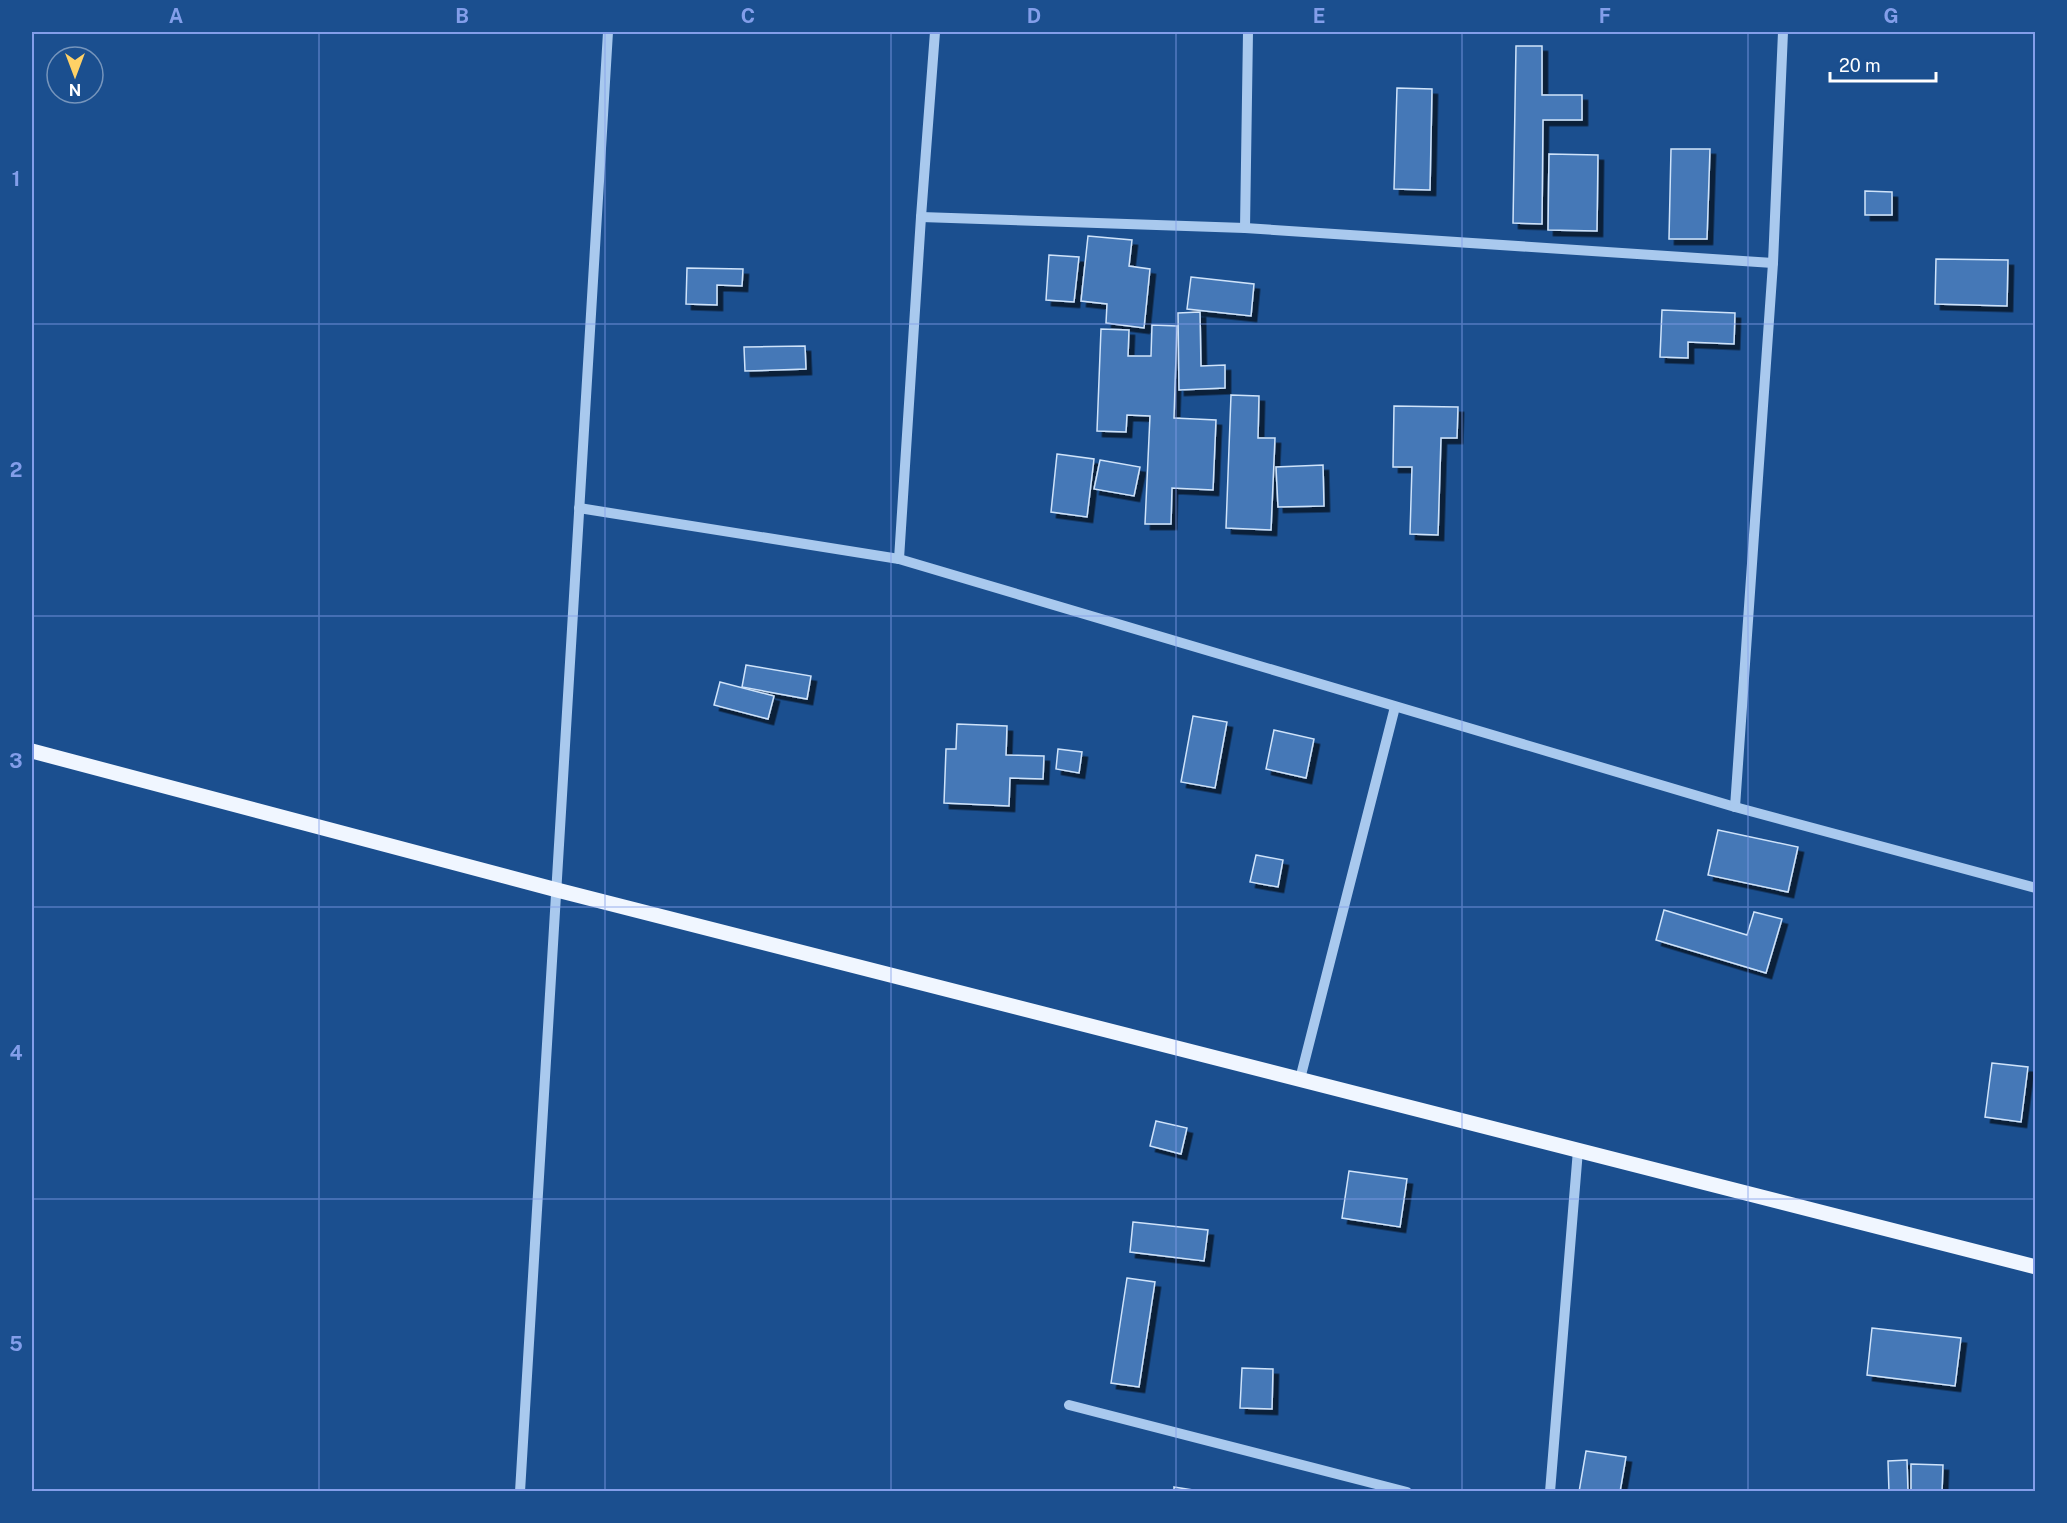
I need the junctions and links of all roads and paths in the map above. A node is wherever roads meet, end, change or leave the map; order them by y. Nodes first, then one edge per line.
1 (608, 32) edge
2 (935, 32) edge
3 (1248, 32) edge
4 (1783, 32) edge
5 (921, 217) junction
6 (1245, 228) junction
7 (1773, 263) junction
8 (579, 508) junction
9 (899, 559) junction
10 (1395, 707) junction
11 (32, 752) edge
12 (1735, 807) junction
13 (2036, 888) edge
14 (557, 890) junction
15 (1300, 1079) junction
16 (1578, 1150) junction
17 (2036, 1267) edge
18 (1069, 1405) dead end
19 (520, 1491) edge
20 (1407, 1491) edge
21 (1550, 1491) edge

1 - 8 street
2 - 5 street
3 - 6 street
4 - 7 street
5 - 6 street
5 - 9 street
6 - 7 street
7 - 12 street
8 - 9 street
8 - 14 street
9 - 10 street
10 - 12 street
10 - 15 street
11 - 14 main road
12 - 13 street
14 - 15 main road
14 - 19 street
15 - 16 main road
16 - 17 main road
16 - 21 street
18 - 20 street

